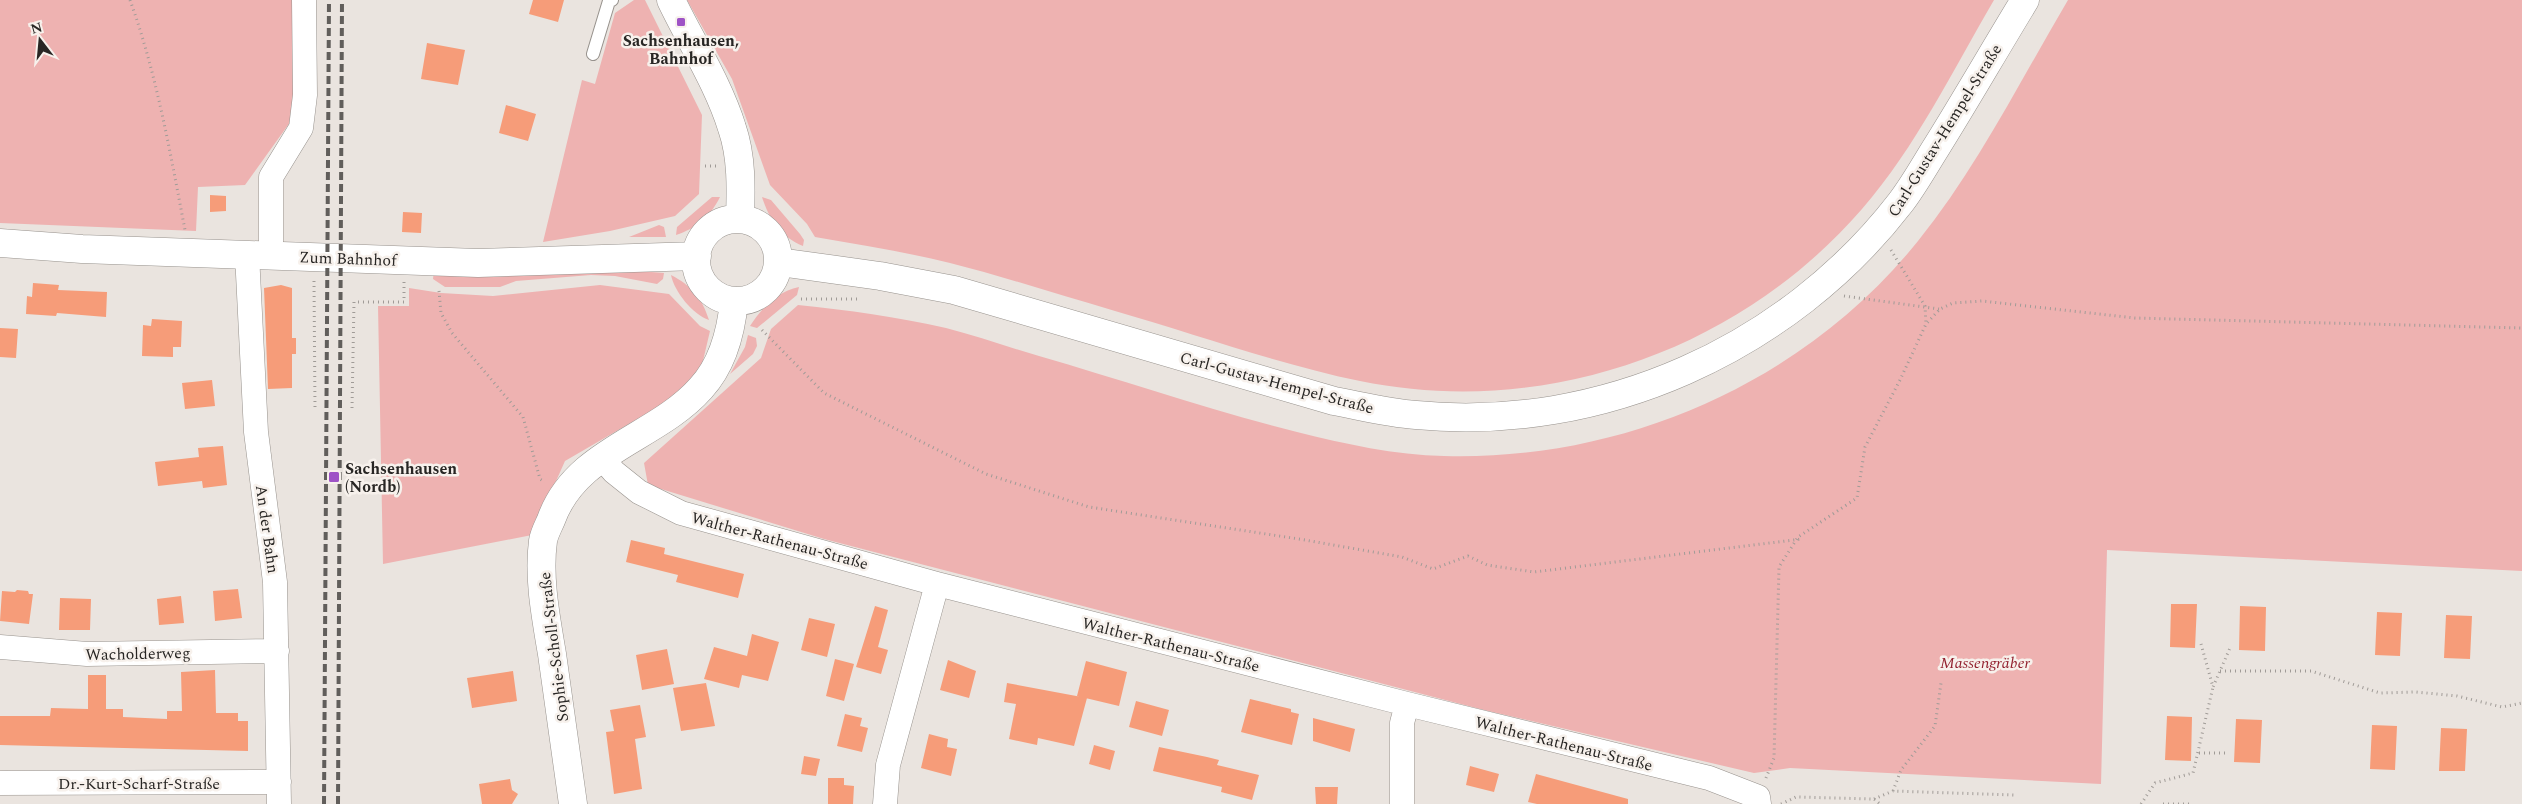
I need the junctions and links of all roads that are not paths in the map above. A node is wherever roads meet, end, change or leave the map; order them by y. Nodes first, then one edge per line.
1 (304, 0) edge
2 (612, 0) edge
3 (671, 0) edge
4 (2025, 0) edge
5 (593, 54) dead end
6 (740, 219) junction
7 (0, 243) edge
8 (259, 254) junction
9 (697, 256) junction
10 (779, 262) junction
11 (734, 301) junction
12 (601, 457) junction
13 (937, 584) junction
14 (0, 647) edge
15 (277, 651) junction
16 (1407, 704) junction
17 (0, 783) edge
18 (279, 793) edge
19 (1759, 801) edge
20 (574, 804) edge
21 (885, 804) edge
22 (1402, 804) edge

1 - 8 street, An der Bahn
2 - 5 lane
3 - 6 street
4 - 10 street, Carl-Gustav-Hempel-Straße
6 - 9 street
6 - 10 street
7 - 8 street, Zum Bahnhof
8 - 9 street, Zum Bahnhof
8 - 15 street, An der Bahn
9 - 11 street
10 - 11 street
11 - 12 street, Sophie-Scholl-Straße
12 - 13 street, Walther-Rathenau-Straße
12 - 20 street, Sophie-Scholl-Straße
13 - 16 street, Walther-Rathenau-Straße
13 - 21 street
14 - 15 street, Wacholderweg
15 - 18 street, An der Bahn
16 - 19 street, Walther-Rathenau-Straße
16 - 22 street
17 - 18 street, Dr.-Kurt-Scharf-Straße

